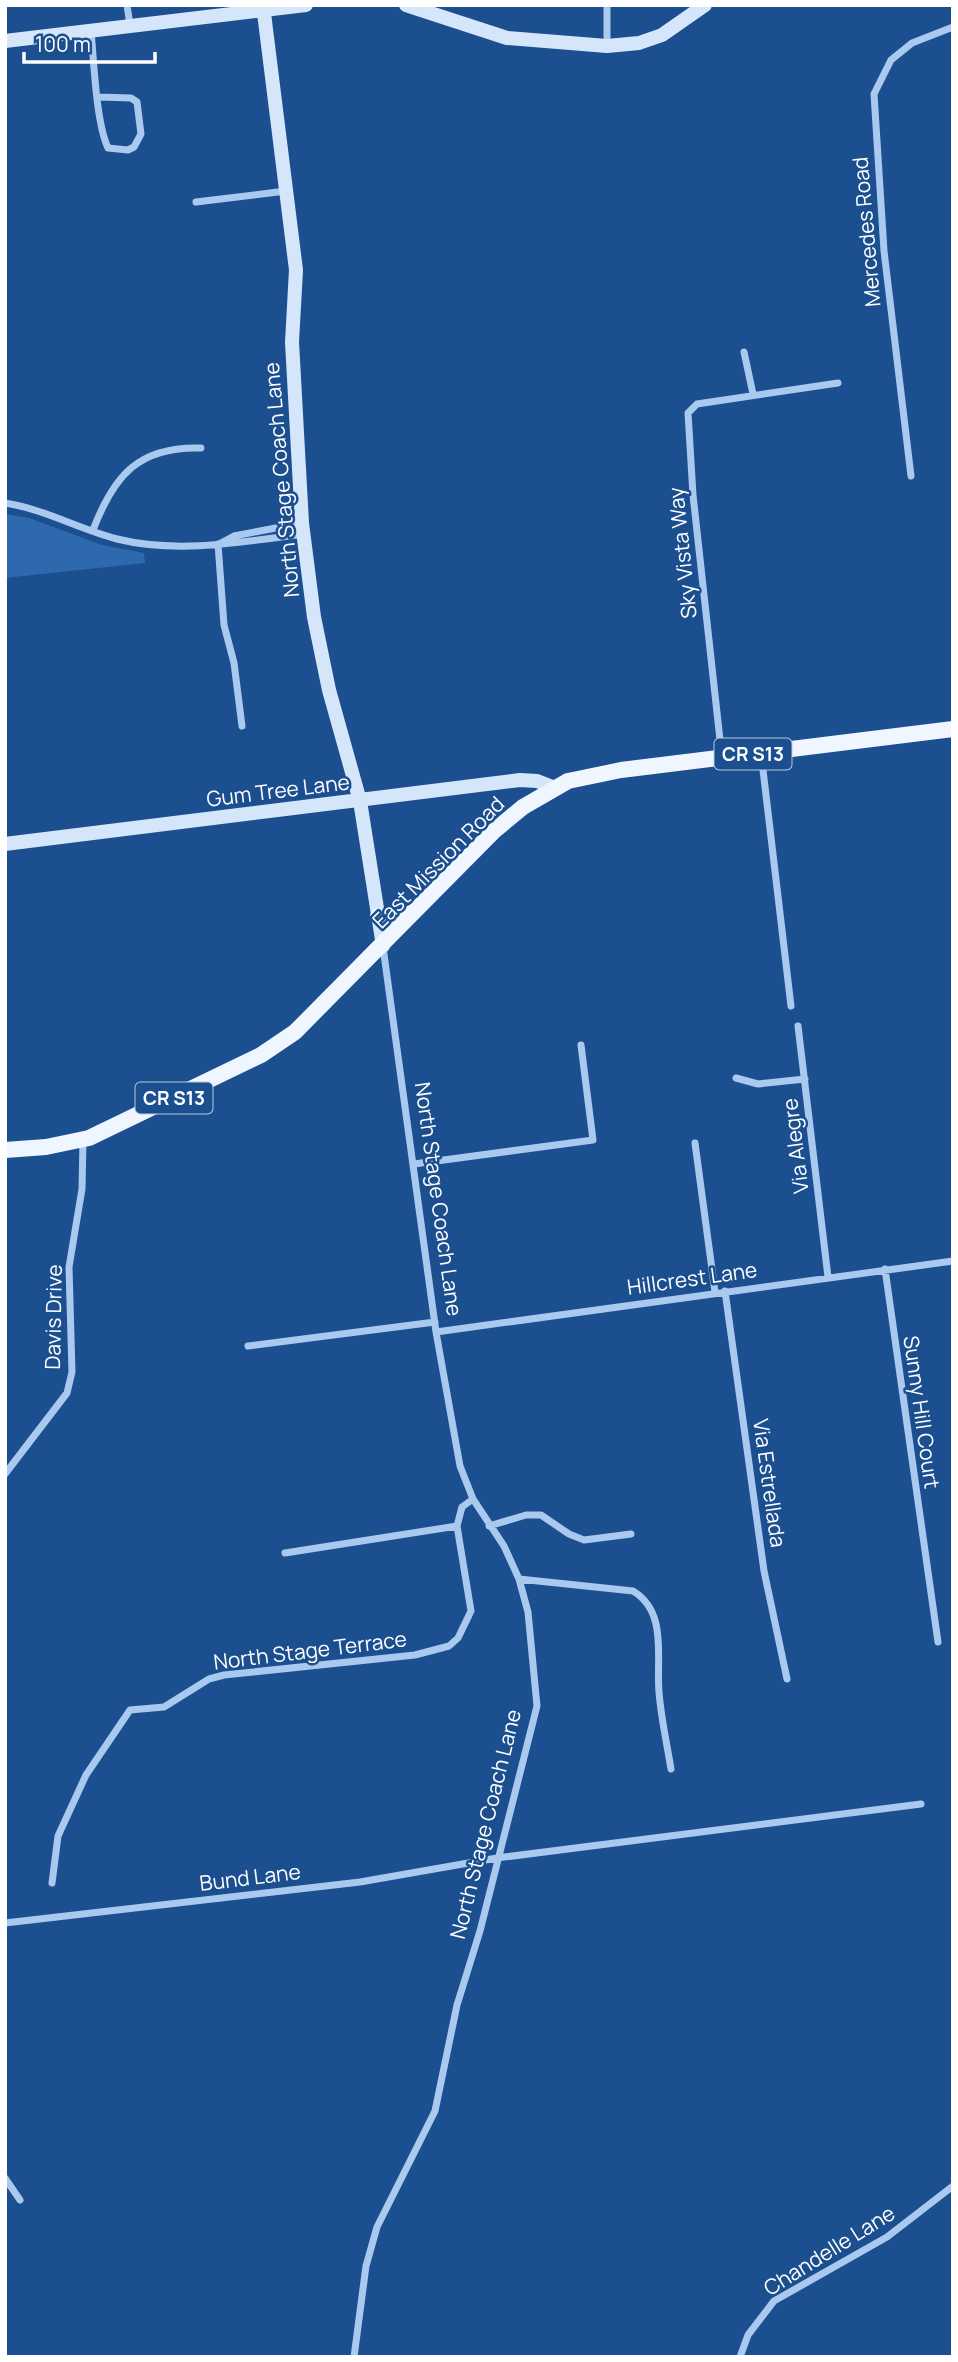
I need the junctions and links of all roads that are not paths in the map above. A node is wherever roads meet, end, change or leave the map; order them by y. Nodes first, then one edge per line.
1 (127, 5) edge
2 (306, 5) edge
3 (406, 5) edge
4 (607, 5) edge
5 (705, 5) edge
6 (263, 9) edge
7 (130, 25) junction
8 (953, 27) edge
9 (90, 30) junction
10 (5, 41) edge
11 (607, 46) junction
12 (99, 97) junction
13 (286, 191) junction
14 (196, 202) dead end
15 (744, 352) dead end
16 (838, 383) dead end
17 (753, 394) junction
18 (201, 448) dead end
19 (911, 476) dead end
20 (5, 503) edge
21 (303, 528) junction
22 (93, 530) junction
23 (218, 544) junction
24 (242, 726) dead end
25 (953, 729) edge
26 (761, 752) junction
27 (722, 759) junction
28 (555, 788) junction
29 (360, 801) junction
30 (5, 844) edge
31 (416, 911) junction
32 (378, 916) junction
33 (383, 946) junction
34 (791, 1006) dead end
35 (798, 1026) dead end
36 (581, 1045) dead end
37 (736, 1078) dead end
38 (804, 1079) junction
39 (83, 1139) junction
40 (695, 1143) dead end
41 (5, 1150) edge
42 (414, 1164) junction
43 (953, 1261) edge
44 (885, 1269) junction
45 (828, 1277) junction
46 (725, 1291) junction
47 (715, 1292) junction
48 (435, 1322) junction
49 (436, 1332) junction
50 (248, 1346) dead end
51 (5, 1474) edge
52 (473, 1499) junction
53 (489, 1526) junction
54 (457, 1527) junction
55 (631, 1534) dead end
56 (285, 1553) dead end
57 (519, 1578) junction
58 (938, 1642) dead end
59 (787, 1679) dead end
60 (671, 1769) dead end
61 (921, 1804) dead end
62 (497, 1858) junction
63 (51, 1883) dead end
64 (5, 1923) edge
65 (5, 2178) edge
66 (953, 2186) edge
67 (20, 2200) dead end
68 (354, 2357) edge
69 (740, 2357) edge

1 - 7 street
2 - 6 street
3 - 11 street
4 - 11 street
5 - 11 street
6 - 7 street
6 - 13 street, North Stage Coach Lane
7 - 9 street
8 - 19 street, Mercedes Road
9 - 10 street
9 - 12 street
12 - 12 street
13 - 14 street
13 - 21 street, North Stage Coach Lane
15 - 17 street
16 - 17 street, Sky Vista Way
17 - 27 street, Sky Vista Way
18 - 22 street
20 - 22 street
21 - 23 street
21 - 29 street, North Stage Coach Lane
22 - 23 street
23 - 24 street
25 - 26 main road, East Mission Road / CR S13
26 - 27 main road, East Mission Road / CR S13
26 - 34 street
27 - 28 main road, East Mission Road / CR S13
28 - 29 street, Gum Tree Lane
28 - 31 main road, East Mission Road / CR S13
29 - 30 street, Gum Tree Lane
29 - 32 street, North Stage Coach Lane
31 - 32 main road
31 - 33 main road, East Mission Road / CR S13
32 - 33 street, North Stage Coach Lane
33 - 39 main road, East Mission Road / CR S13
33 - 42 street, North Stage Coach Lane
35 - 38 street
36 - 42 street
37 - 38 street, Via Alegre
38 - 45 street, Via Alegre
39 - 41 main road, East Mission Road / CR S13
39 - 51 street, Davis Drive
40 - 47 street
42 - 48 street, North Stage Coach Lane
43 - 44 street, Hillcrest Lane
44 - 45 street, Hillcrest Lane
44 - 58 street, Sunny Hill Court
45 - 46 street, Hillcrest Lane
46 - 47 street, Hillcrest Lane
46 - 59 street, Via Estrellada
47 - 49 street, Hillcrest Lane
48 - 49 street, North Stage Coach Lane
48 - 50 street
49 - 52 street, North Stage Coach Lane
52 - 53 street, North Stage Coach Lane
52 - 54 street
53 - 55 street
53 - 57 street, North Stage Coach Lane
54 - 56 street
54 - 63 street, North Stage Terrace
57 - 60 street
57 - 62 street, North Stage Coach Lane
61 - 62 street, Bund Lane
62 - 64 street, Bund Lane
62 - 68 street, North Stage Coach Lane
65 - 67 street
66 - 69 street, Chandelle Lane

